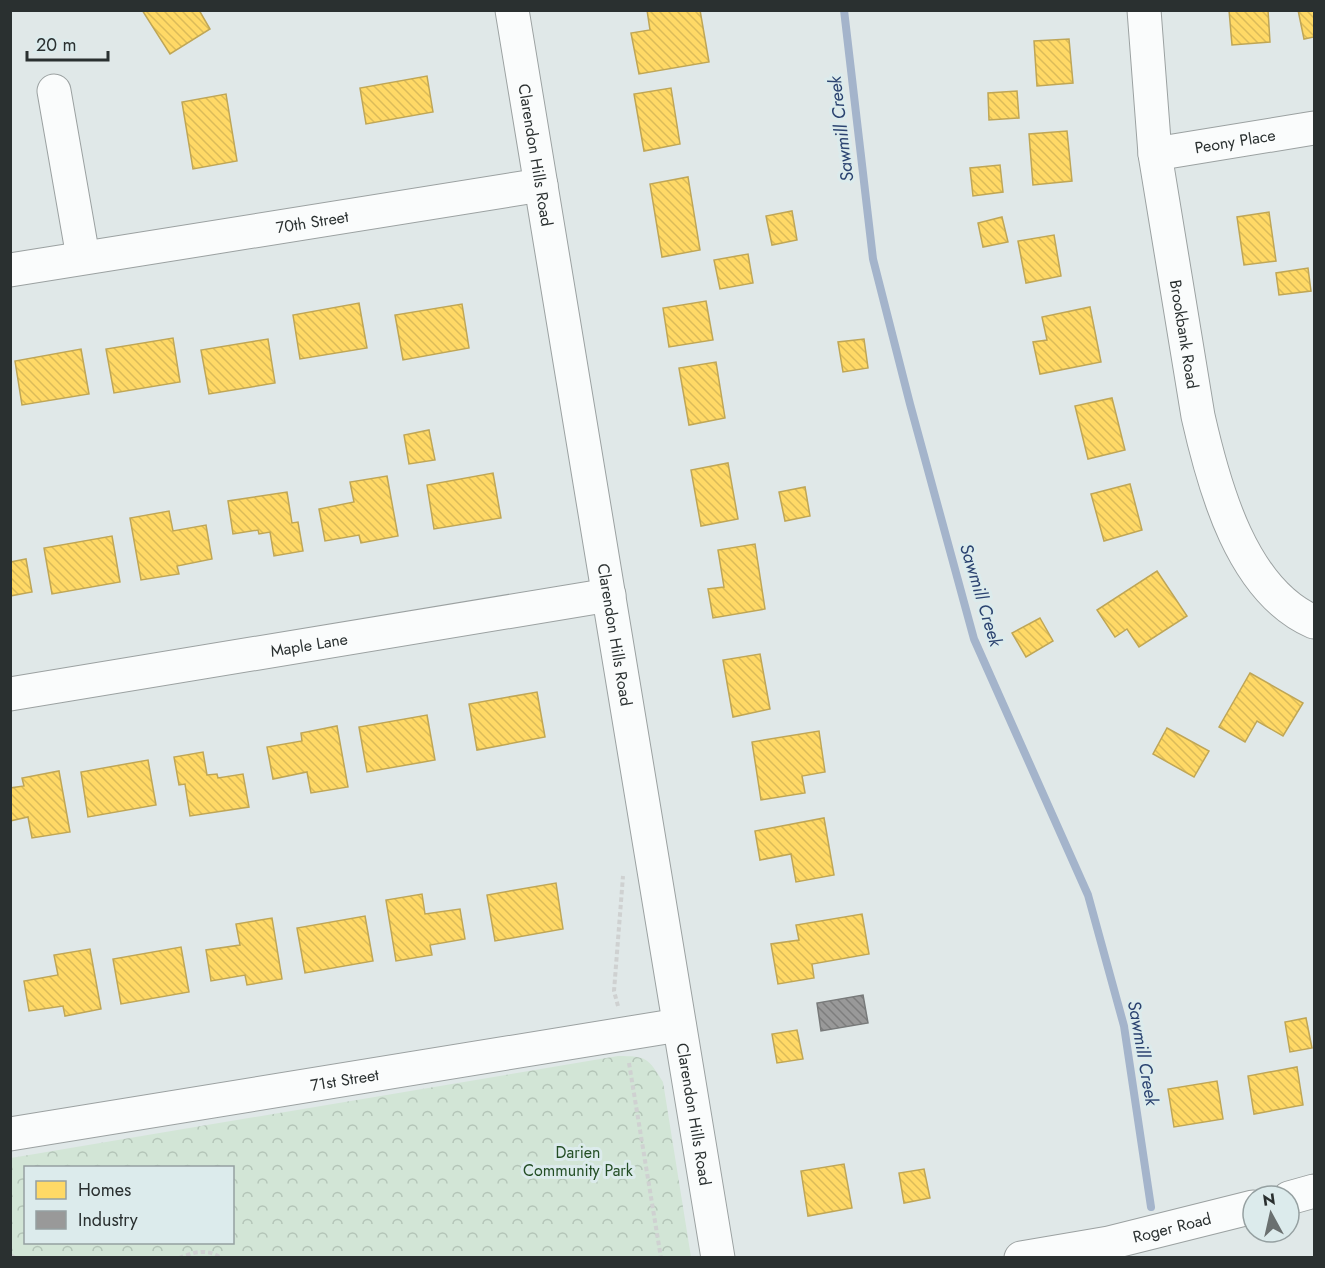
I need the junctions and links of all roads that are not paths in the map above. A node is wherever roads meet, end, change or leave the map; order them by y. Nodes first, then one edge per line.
1 (512, 10) edge
2 (1144, 10) edge
3 (54, 91) dead end
4 (1314, 128) edge
5 (1155, 154) junction
6 (541, 185) junction
7 (84, 257) junction
8 (10, 270) edge
9 (609, 595) junction
10 (1314, 622) edge
11 (10, 694) edge
12 (679, 1025) junction
13 (10, 1134) edge
14 (1241, 1210) edge
15 (718, 1257) edge
16 (1021, 1257) edge

1 - 6 street, Clarendon Hills Road
2 - 5 street, Brookbank Road
3 - 7 street
4 - 5 street, Peony Place
5 - 10 street, Brookbank Road
6 - 7 street, 70th Street
6 - 9 street, Clarendon Hills Road
7 - 8 street, 70th Street
9 - 11 street, Maple Lane
9 - 12 street, Clarendon Hills Road
12 - 13 street, 71st Street
12 - 15 street, Clarendon Hills Road
14 - 16 street, Roger Road

